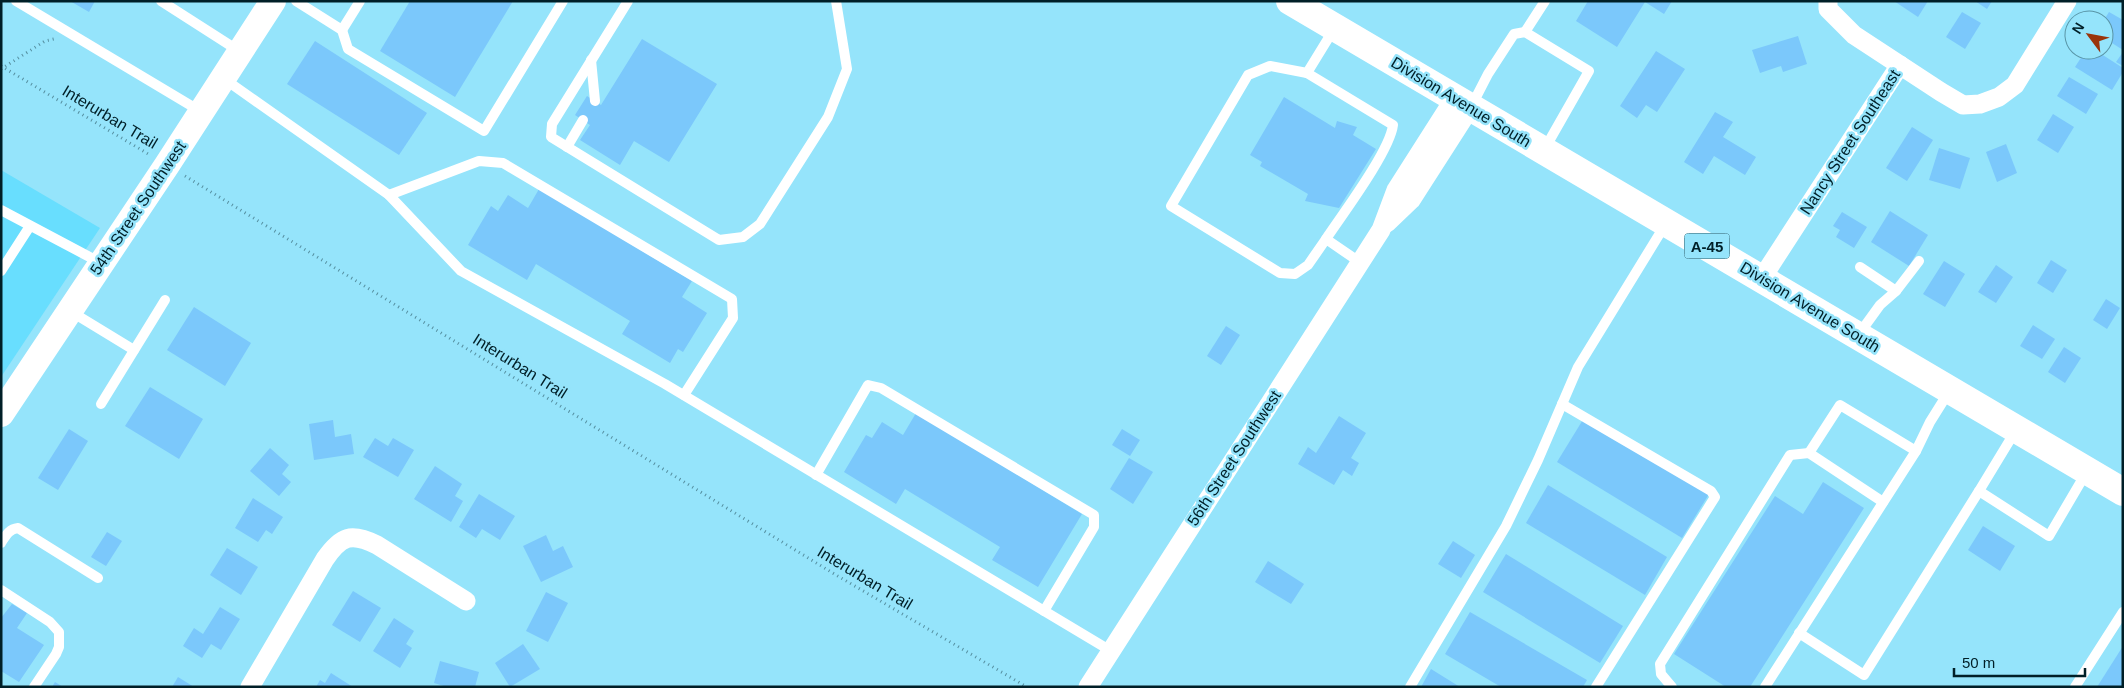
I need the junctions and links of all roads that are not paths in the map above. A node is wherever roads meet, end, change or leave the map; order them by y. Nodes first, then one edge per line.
1 (16, 1) edge
2 (161, 1) edge
3 (273, 1) edge
4 (296, 1) edge
5 (360, 1) edge
6 (563, 1) edge
7 (628, 1) edge
8 (836, 1) edge
9 (1290, 1) edge
10 (1545, 1) edge
11 (1828, 1) edge
12 (2067, 1) edge
13 (1335, 28) junction
14 (342, 30) junction
15 (1525, 32) junction
16 (240, 52) junction
17 (591, 60) junction
18 (1900, 65) junction
19 (1307, 73) junction
20 (222, 78) junction
21 (595, 101) dead end
22 (1462, 103) junction
23 (201, 112) junction
24 (583, 120) dead end
25 (567, 147) junction
26 (1543, 151) junction
27 (390, 195) junction
28 (1, 210) edge
29 (1667, 222) junction
30 (30, 226) junction
31 (1326, 239) junction
32 (1919, 261) dead end
33 (102, 263) junction
34 (1361, 263) junction
35 (1860, 267) dead end
36 (1, 271) edge
37 (1762, 278) junction
38 (1896, 291) junction
39 (165, 300) dead end
40 (70, 311) junction
41 (1858, 335) junction
42 (134, 350) junction
43 (1950, 390) junction
44 (684, 395) junction
45 (101, 404) dead end
46 (1562, 404) junction
47 (1, 414) edge
48 (2017, 429) junction
49 (1916, 451) junction
50 (1809, 453) junction
51 (2087, 471) junction
52 (816, 475) junction
53 (1979, 491) junction
54 (2123, 492) edge
55 (1883, 502) junction
56 (1, 542) edge
57 (98, 578) dead end
58 (1, 590) edge
59 (466, 600) dead end
60 (1044, 611) junction
61 (2123, 612) edge
62 (1799, 633) junction
63 (1111, 651) junction
64 (34, 687) edge
65 (250, 687) edge
66 (1088, 687) edge
67 (1410, 687) edge
68 (1596, 687) edge
69 (1672, 687) edge
70 (1765, 687) edge
71 (2075, 687) edge

1 - 23 lane
2 - 16 lane
3 - 16 main road, 54th Street Southwest
4 - 14 lane
5 - 14 lane
6 - 14 lane
7 - 17 lane
8 - 25 lane
9 - 13 main road, Division Avenue South / A-45
10 - 15 lane
11 - 18 street, Nancy Street Southeast
12 - 18 street
13 - 19 lane
13 - 22 main road, Division Avenue South / A-45
15 - 22 lane
15 - 26 lane
16 - 20 main road, 54th Street Southwest
17 - 21 lane
17 - 25 lane
18 - 37 street, Nancy Street Southeast
19 - 31 lane
19 - 31 lane
20 - 23 main road, 54th Street Southwest
20 - 27 lane
22 - 26 main road, Division Avenue South / A-45
22 - 34 street, 56th Street Southwest
23 - 33 main road, 54th Street Southwest
24 - 25 lane
26 - 29 main road, Division Avenue South / A-45
27 - 44 lane
27 - 44 lane
28 - 30 lane
29 - 37 main road, Division Avenue South / A-45
29 - 46 lane
30 - 33 lane
30 - 36 lane
31 - 34 lane
32 - 38 lane
33 - 40 main road, 54th Street Southwest
34 - 63 street, 56th Street Southwest
35 - 38 lane
37 - 41 main road, Division Avenue South / A-45
38 - 41 lane
39 - 42 lane
40 - 42 lane
40 - 47 main road, 54th Street Southwest
41 - 43 main road, Division Avenue South / A-45
42 - 45 lane
43 - 48 main road, Division Avenue South / A-45
43 - 49 lane
44 - 52 lane
46 - 67 lane
46 - 68 lane
48 - 51 main road, Division Avenue South / A-45
48 - 53 lane
49 - 50 lane
49 - 55 lane
50 - 55 lane
50 - 69 lane
51 - 53 lane
51 - 54 main road, Division Avenue South / A-45
52 - 60 lane
52 - 60 lane
53 - 62 lane
55 - 62 lane
56 - 57 lane
58 - 64 lane
59 - 65 street
60 - 63 lane
61 - 71 lane
62 - 70 lane
63 - 66 street, 56th Street Southwest

